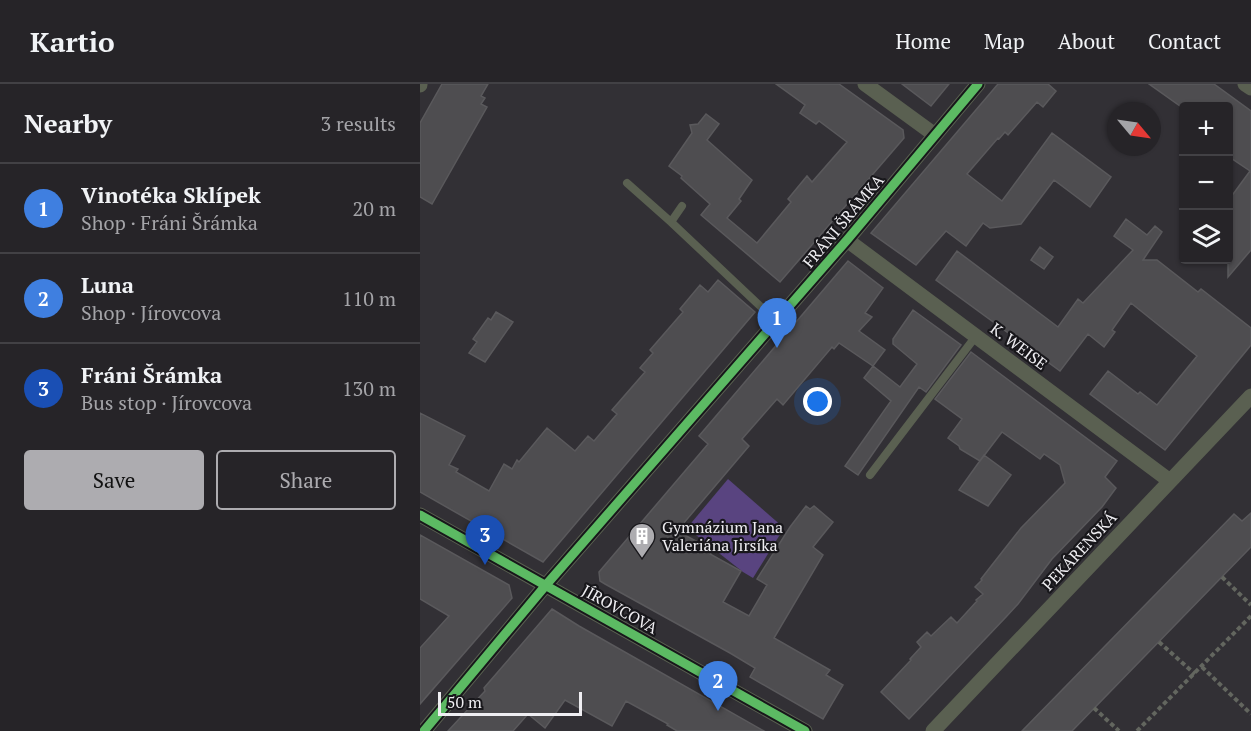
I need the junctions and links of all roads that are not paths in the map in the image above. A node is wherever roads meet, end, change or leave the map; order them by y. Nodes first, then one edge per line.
1 (865, 84) edge
2 (978, 84) edge
3 (1245, 84) edge
4 (1251, 88) edge
5 (935, 135) junction
6 (627, 183) dead end
7 (682, 206) dead end
8 (671, 222) junction
9 (847, 240) junction
10 (776, 321) junction
11 (976, 336) junction
12 (1251, 396) edge
13 (870, 475) dead end
14 (1170, 481) junction
15 (420, 515) edge
16 (546, 585) junction
17 (424, 731) edge
18 (805, 731) edge
19 (933, 731) edge

1 - 5 street
2 - 5 street, FRÁNI ŠRÁMKA
3 - 4 street
5 - 9 street, FRÁNI ŠRÁMKA
6 - 8 lane
7 - 8 lane
8 - 10 lane
9 - 10 street, FRÁNI ŠRÁMKA
9 - 11 street, K. WEISE
10 - 16 street, FRÁNI ŠRÁMKA
11 - 13 lane
11 - 14 street, K. WEISE
12 - 14 street, PEKÁRENSKÁ
14 - 19 street, PEKÁRENSKÁ
15 - 16 street, JÍROVCOVA
16 - 17 street, FRÁNI ŠRÁMKA
16 - 18 street, JÍROVCOVA

